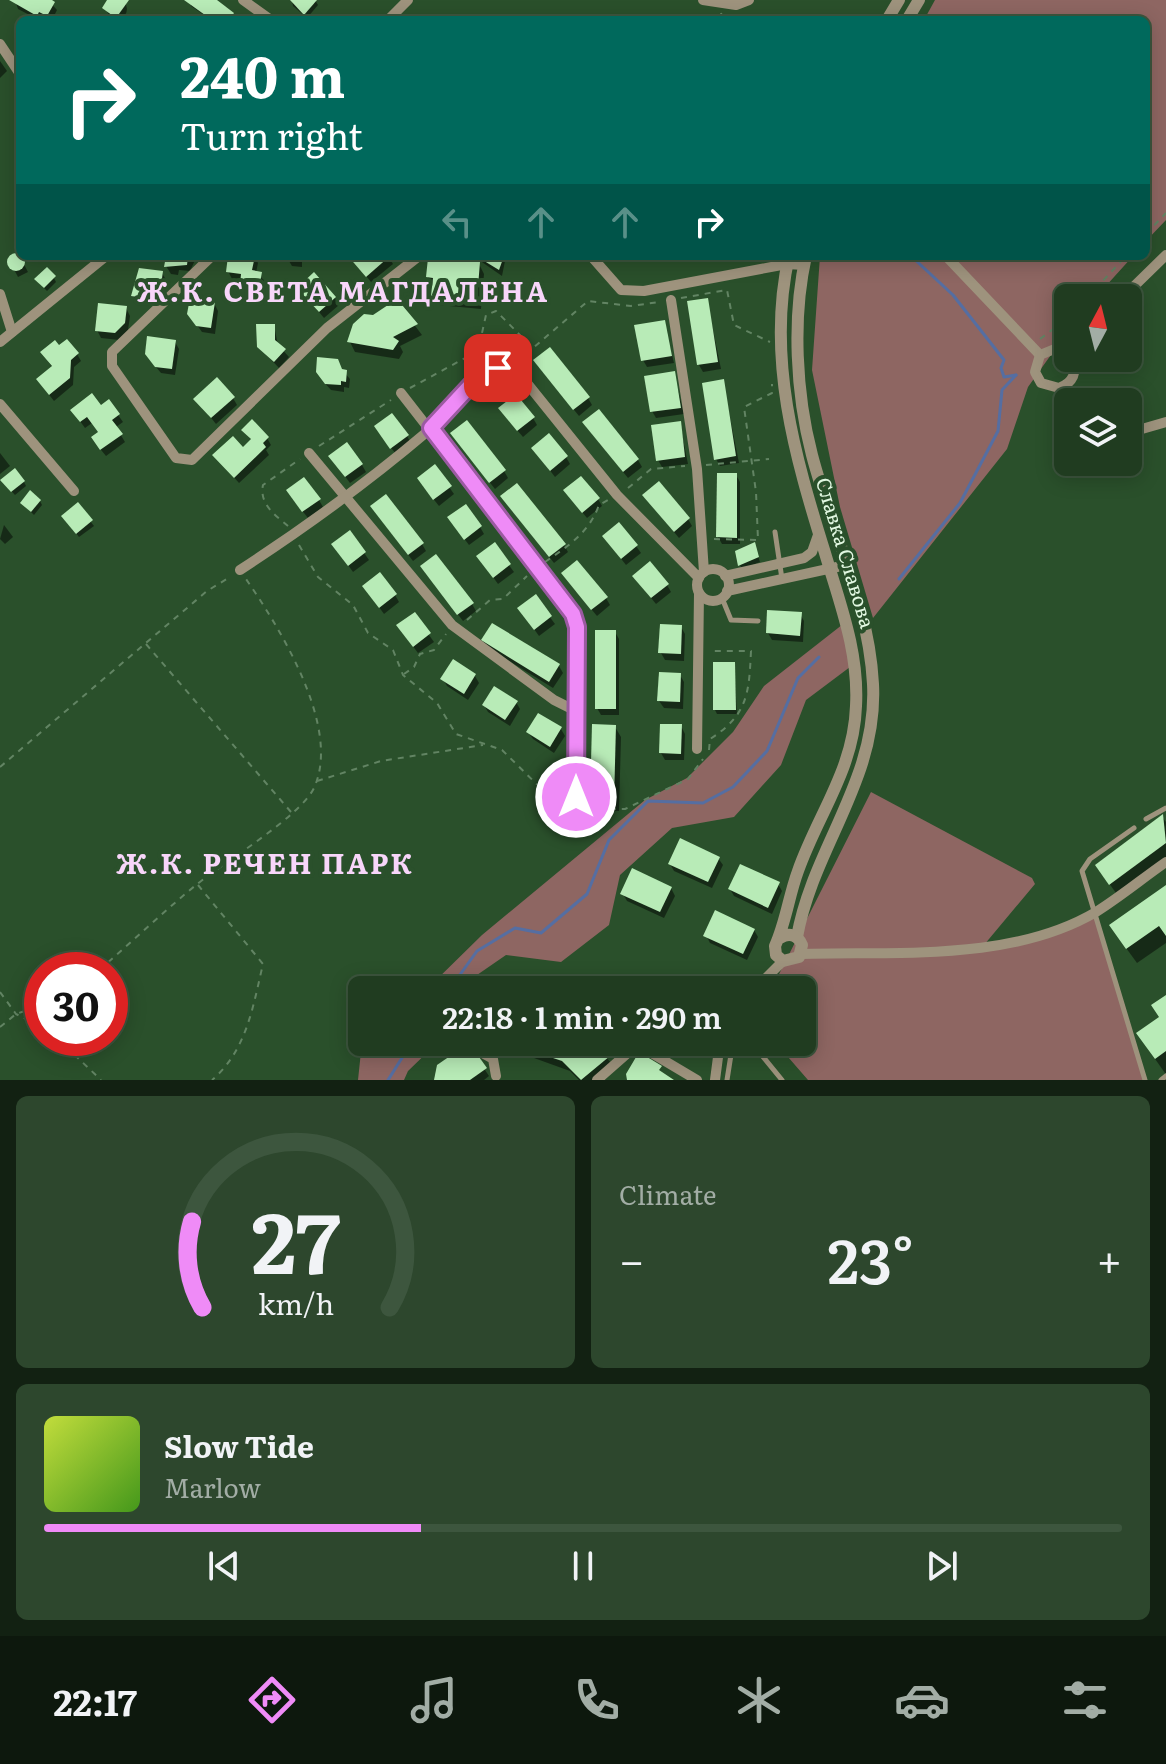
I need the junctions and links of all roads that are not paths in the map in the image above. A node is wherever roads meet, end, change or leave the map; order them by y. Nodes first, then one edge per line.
1 (243, 0) edge
2 (408, 0) edge
3 (703, 0) edge
4 (749, 0) edge
5 (265, 16) edge
6 (392, 16) edge
7 (0, 44) edge
8 (16, 68) edge
9 (1166, 255) edge
10 (101, 260) edge
11 (208, 260) edge
12 (414, 260) edge
13 (595, 260) edge
14 (788, 260) edge
15 (950, 260) edge
16 (805, 261) edge
17 (1136, 284) edge
18 (0, 294) edge
19 (671, 300) road end
20 (12, 332) junction
21 (0, 342) edge
22 (1054, 349) edge
23 (1040, 355) junction
24 (1074, 372) edge
25 (1065, 386) joint
26 (401, 393) road end
27 (0, 404) edge
28 (1166, 422) edge
29 (431, 428) junction
30 (1142, 429) edge
31 (309, 453) road end
32 (74, 491) dead end
33 (345, 499) junction
34 (775, 532) dead end
35 (818, 533) junction
36 (780, 564) junction
37 (846, 565) junction
38 (240, 570) road end
39 (830, 570) junction
40 (702, 575) junction
41 (725, 576) junction
42 (782, 581) junction
43 (699, 593) junction
44 (721, 597) junction
45 (758, 621) dead end
46 (698, 628) junction
47 (576, 711) junction
48 (697, 749) dead end
49 (576, 797) dead end
50 (1166, 808) edge
51 (1146, 819) dead end
52 (1134, 828) dead end
53 (1166, 862) edge
54 (1095, 912) junction
55 (797, 937) junction
56 (777, 942) junction
57 (802, 954) junction
58 (783, 961) junction
59 (762, 976) edge
60 (768, 976) edge
61 (488, 1056) edge
62 (622, 1056) edge
63 (657, 1056) edge
64 (718, 1056) edge
65 (730, 1056) edge
66 (762, 1056) edge
67 (1166, 1076) edge
68 (495, 1079) edge
69 (597, 1080) edge
70 (697, 1080) edge
71 (715, 1080) edge
72 (727, 1080) edge
73 (782, 1080) edge
74 (1145, 1080) edge
75 (1161, 1080) edge

1 - 5 street
2 - 6 street
3 - 4 street
7 - 8 street
9 - 17 street
10 - 20 street
11 - 12 street
13 - 14 street
14 - 16 street, Славка Славова
14 - 35 street, Славка Славова
15 - 23 street
16 - 37 street, Славка Славова
18 - 20 street
19 - 40 street
20 - 21 street
22 - 23 street
23 - 25 street
24 - 25 street
26 - 29 street
27 - 32 street
28 - 30 street
29 - 33 street
29 - 40 street
29 - 47 street
31 - 33 street
33 - 38 street
33 - 47 street
34 - 36 lane
35 - 36 street
35 - 39 street, Славка Славова
36 - 41 street
36 - 42 lane
37 - 39 street
37 - 55 street, Славка Славова
39 - 42 street
39 - 56 street, Славка Славова
40 - 41 street
40 - 43 street
41 - 44 street
42 - 44 street
43 - 44 street
43 - 46 street
44 - 45 lane
44 - 46 street
46 - 48 street
47 - 49 street
50 - 51 lane
52 - 54 lane
53 - 54 street
54 - 57 street
54 - 74 lane
55 - 56 street
55 - 57 street
56 - 58 street
56 - 59 street
57 - 58 street
58 - 60 street
61 - 68 street
62 - 69 street
63 - 70 street
64 - 71 street
65 - 72 lane
66 - 73 lane
67 - 75 lane

